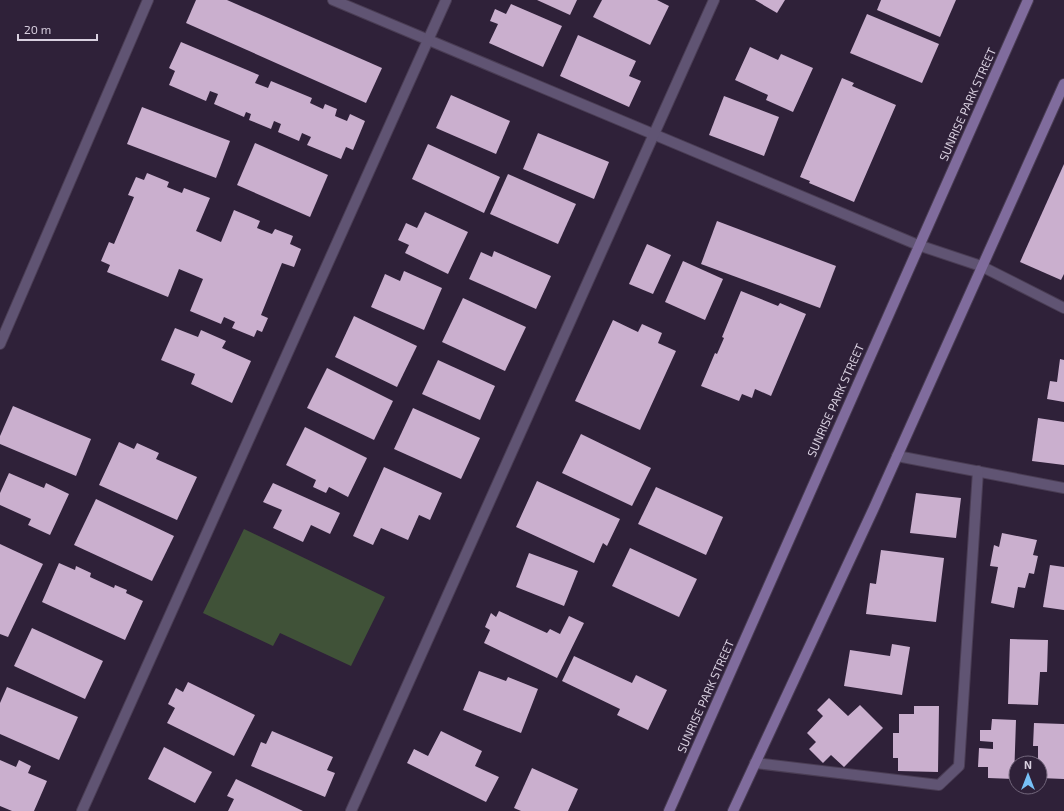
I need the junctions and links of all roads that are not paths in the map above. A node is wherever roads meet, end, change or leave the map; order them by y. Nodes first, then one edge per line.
1 (148, 0) edge
2 (333, 0) edge
3 (446, 0) edge
4 (714, 0) edge
5 (1028, 0) edge
6 (428, 40) junction
7 (1064, 84) edge
8 (653, 134) junction
9 (918, 245) junction
10 (981, 266) junction
11 (1064, 308) edge
12 (0, 344) edge
13 (897, 456) junction
14 (978, 471) junction
15 (1064, 488) edge
16 (755, 763) junction
17 (82, 811) edge
18 (351, 811) edge
19 (669, 811) edge
20 (733, 811) edge

1 - 12 street
2 - 6 street
3 - 6 street
4 - 8 street
5 - 9 main road, SUNRISE PARK STREET
6 - 8 street
6 - 17 street
7 - 10 main road
8 - 9 street
8 - 18 street
9 - 10 street
9 - 19 main road, SUNRISE PARK STREET
10 - 11 street
10 - 13 main road
13 - 14 street
13 - 16 main road
14 - 15 street
14 - 16 street
16 - 20 main road

